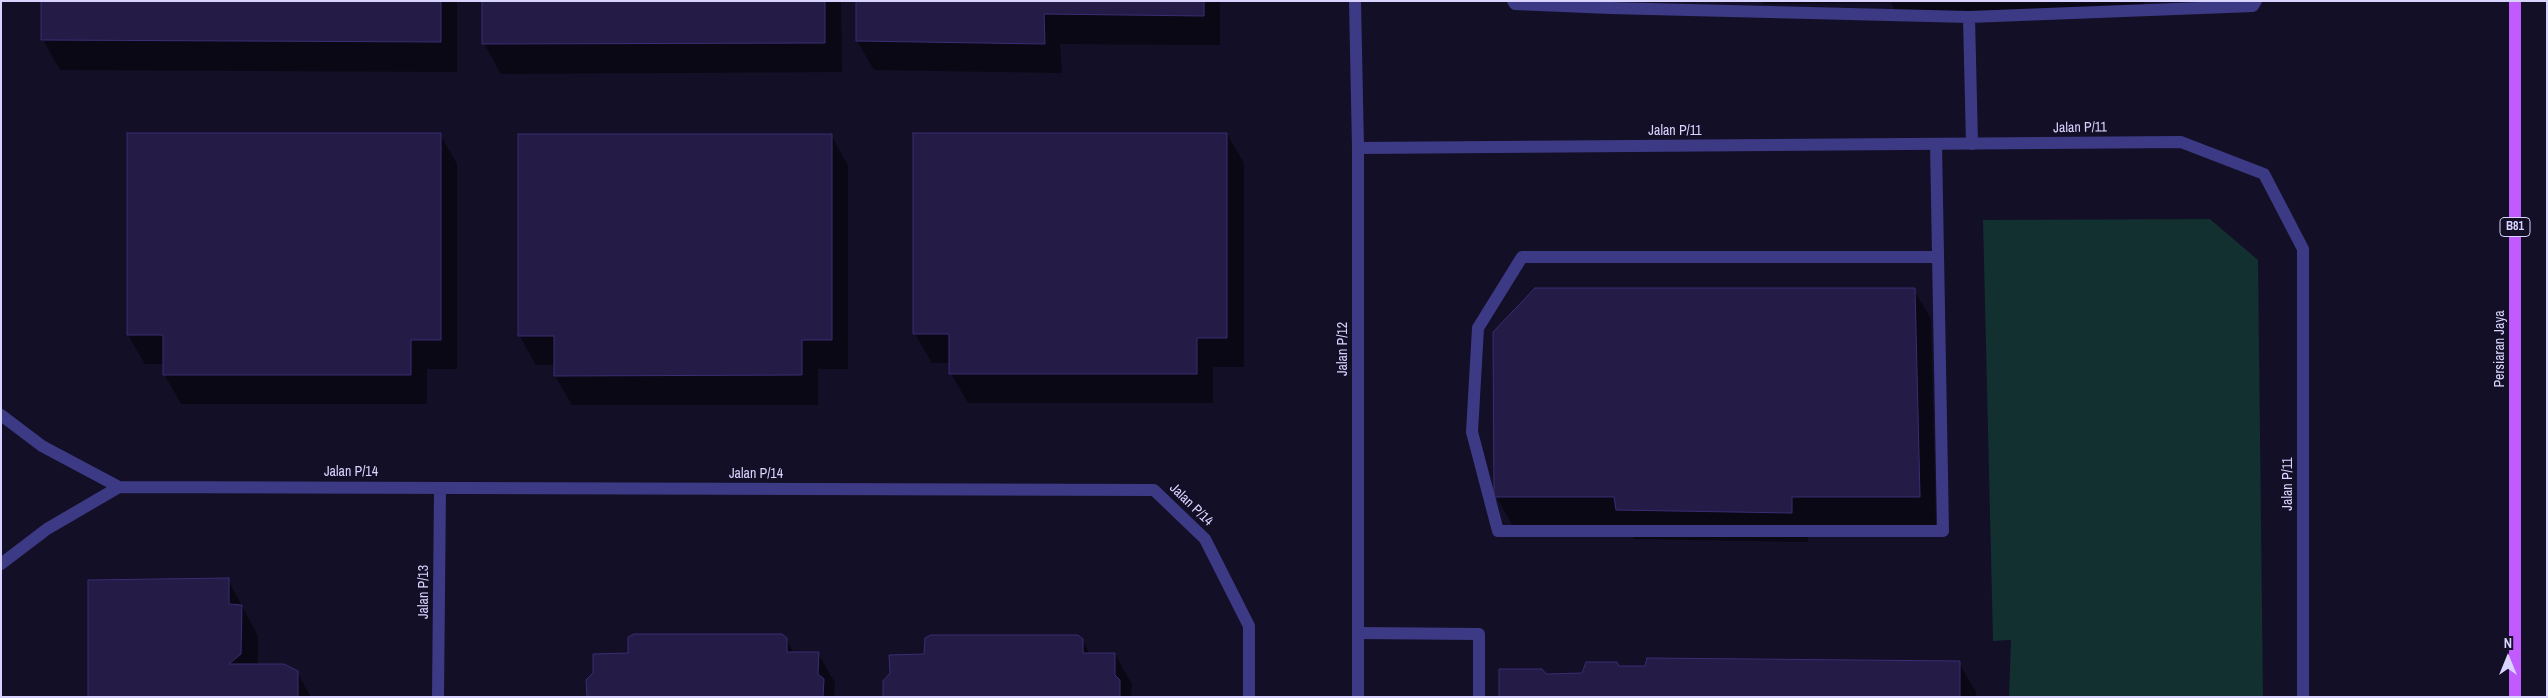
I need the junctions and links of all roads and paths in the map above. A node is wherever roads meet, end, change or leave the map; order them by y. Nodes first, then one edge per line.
1 (1355, 1) edge
2 (1513, 1) edge
3 (2256, 1) edge
4 (2516, 1) edge
5 (1969, 17) junction
6 (1936, 144) junction
7 (1972, 144) junction
8 (1358, 148) junction
9 (1938, 257) junction
10 (1, 415) edge
11 (119, 487) junction
12 (440, 488) junction
13 (1, 564) edge
14 (1358, 634) junction
15 (438, 697) edge
16 (1249, 697) edge
17 (1358, 697) edge
18 (1479, 697) edge
19 (2304, 697) edge
20 (2515, 697) edge

1 - 8 street, Jalan P/12
2 - 5 street
3 - 5 street
4 - 20 main road, Persiaran Jaya / B81
5 - 7 street
6 - 7 street, Jalan P/11
6 - 8 street, Jalan P/11
6 - 9 street
7 - 19 street, Jalan P/11
8 - 14 street, Jalan P/12
9 - 9 street
10 - 11 street, Jalan P/14
11 - 12 street, Jalan P/14
11 - 13 street
12 - 15 street, Jalan P/13
12 - 16 street, Jalan P/14
14 - 17 street, Jalan P/12
14 - 18 street

